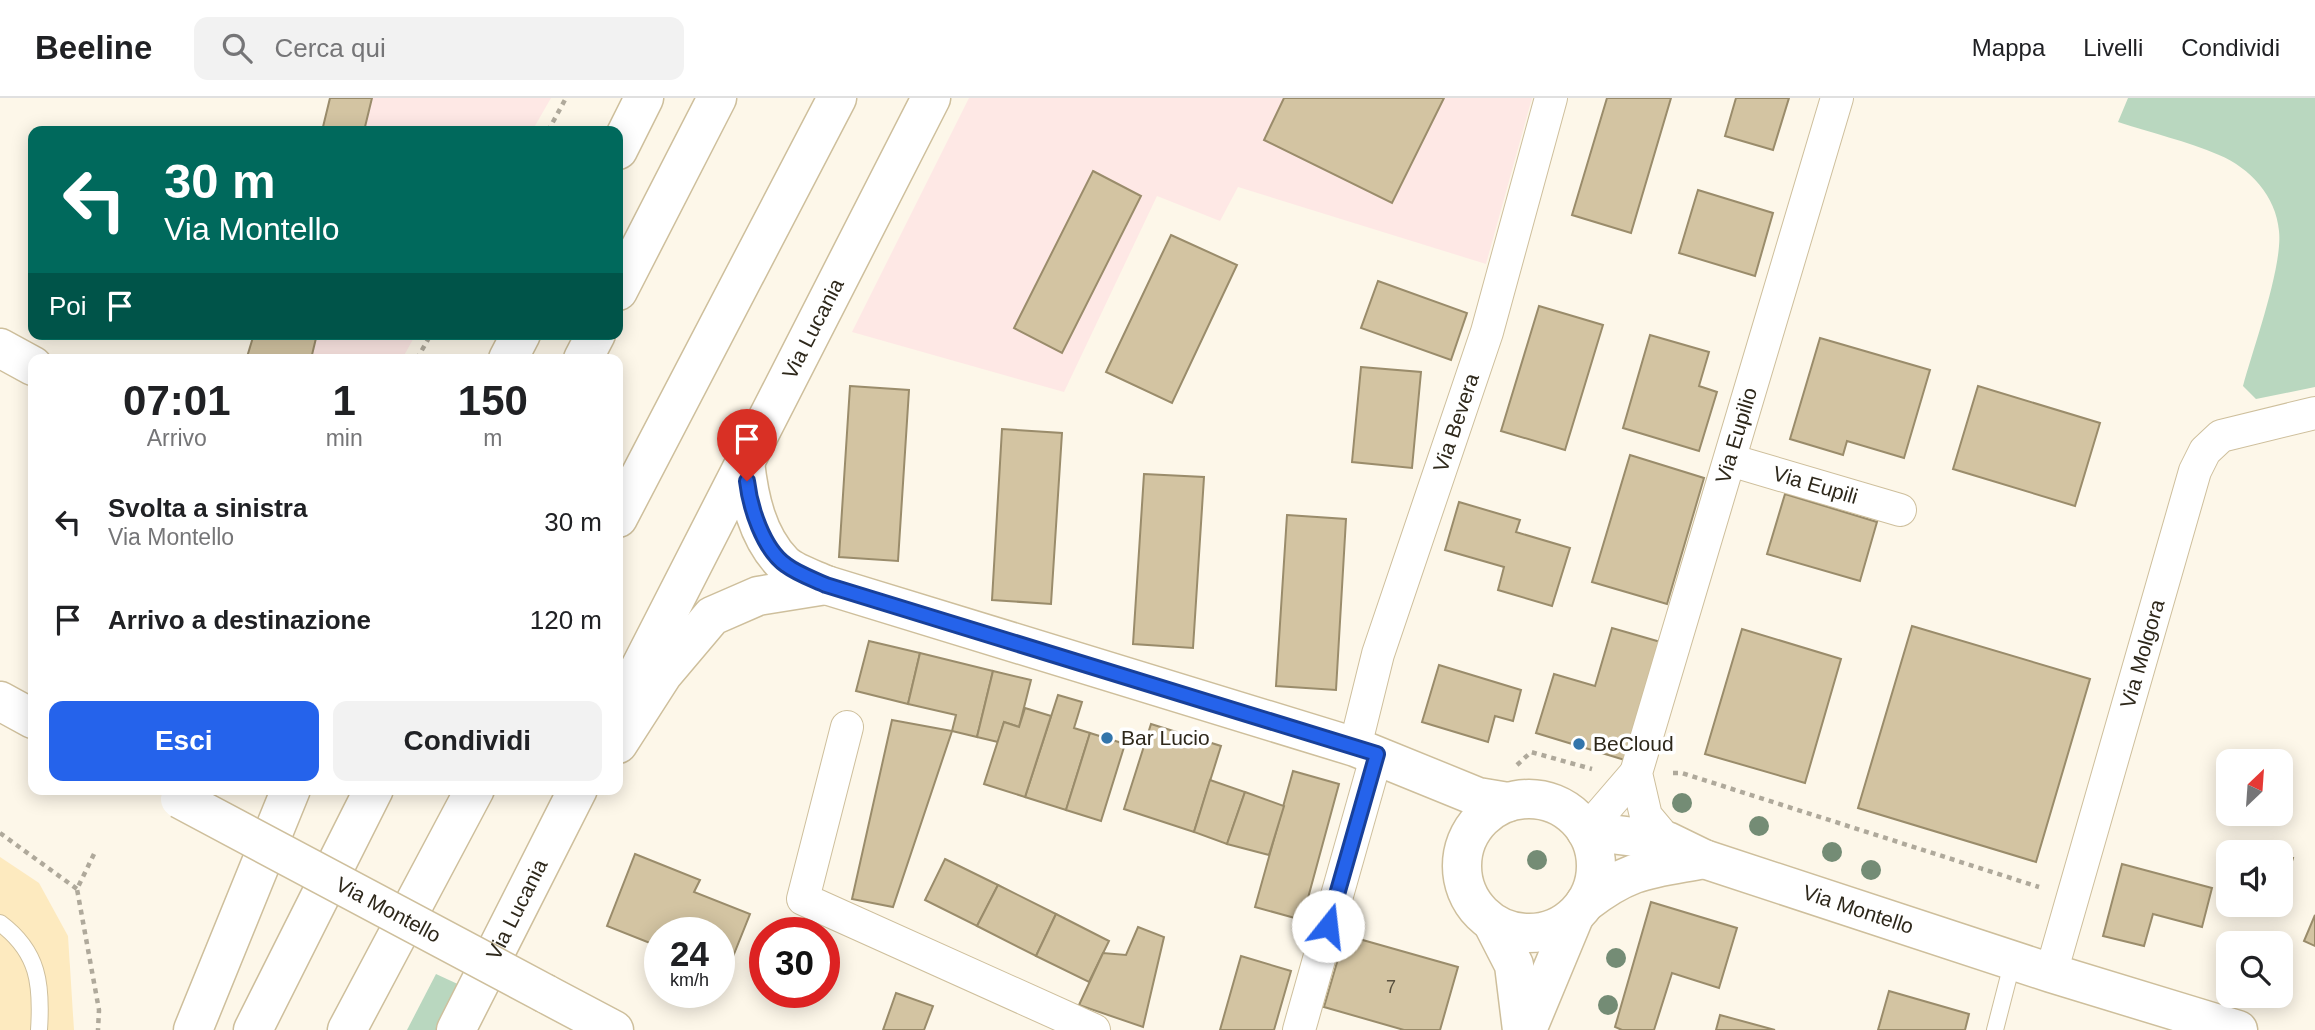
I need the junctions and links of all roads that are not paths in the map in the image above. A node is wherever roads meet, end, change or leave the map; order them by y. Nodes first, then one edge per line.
1 (644, 98) edge
2 (717, 98) edge
3 (837, 98) edge
4 (930, 98) edge
5 (1551, 98) edge
6 (1837, 98) edge
7 (623, 140) edge
8 (623, 281) edge
9 (0, 348) edge
10 (28, 363) edge
11 (2315, 413) edge
12 (1730, 460) junction
13 (745, 462) junction
14 (623, 508) edge
15 (1900, 510) dead end
16 (826, 585) junction
17 (0, 701) edge
18 (623, 701) edge
19 (28, 716) edge
20 (847, 727) dead end
21 (623, 736) edge
22 (1379, 757) junction
23 (1636, 773) junction
24 (1512, 785) junction
25 (173, 795) edge
26 (289, 795) edge
27 (371, 795) edge
28 (472, 795) edge
29 (575, 795) edge
30 (585, 795) edge
31 (1586, 831) junction
32 (1667, 841) junction
33 (1465, 845) junction
34 (1704, 859) junction
35 (529, 885) junction
36 (1579, 910) junction
37 (0, 923) edge
38 (1493, 924) junction
39 (2013, 960) junction
40 (2051, 972) junction
41 (38, 1030) edge
42 (193, 1030) edge
43 (253, 1030) edge
44 (347, 1030) edge
45 (456, 1030) edge
46 (614, 1030) edge
47 (1094, 1030) edge
48 (1299, 1030) edge
49 (1525, 1030) edge
50 (1995, 1030) edge
51 (2238, 1030) edge

1 - 7 main road
2 - 8 main road
3 - 14 main road
4 - 13 main road, Via Lucania
5 - 22 street, Via Bevera
6 - 12 street, Via Eupilio
9 - 10 main road
11 - 40 street, Via Molgora
12 - 15 street, Via Eupili
12 - 23 street, Via Eupilio
13 - 16 main road
13 - 18 main road, Via Lucania
16 - 21 main road
16 - 22 main road
17 - 19 main road
20 - 47 street
22 - 24 main road
22 - 33 main road
22 - 48 street, Via Bevera
23 - 31 street, Via Eupilio
23 - 32 street, Via Eupilio
24 - 31 main road
24 - 33 main road
25 - 46 main road, Via Montello, bridge
26 - 42 main road
27 - 43 main road
28 - 44 main road
29 - 35 main road, Via Lucania
30 - 35 main road
31 - 32 main road, Via Montello
31 - 36 main road
32 - 34 main road, Via Montello
33 - 38 main road
34 - 36 main road, Via Montello
34 - 39 main road, Via Montello
35 - 45 main road, Via Lucania
36 - 38 main road
36 - 49 main road, Via Montello
37 - 41 lane
38 - 49 main road, Via Montello
39 - 40 main road, Via Montello
39 - 50 lane
40 - 51 main road, Via Montello

